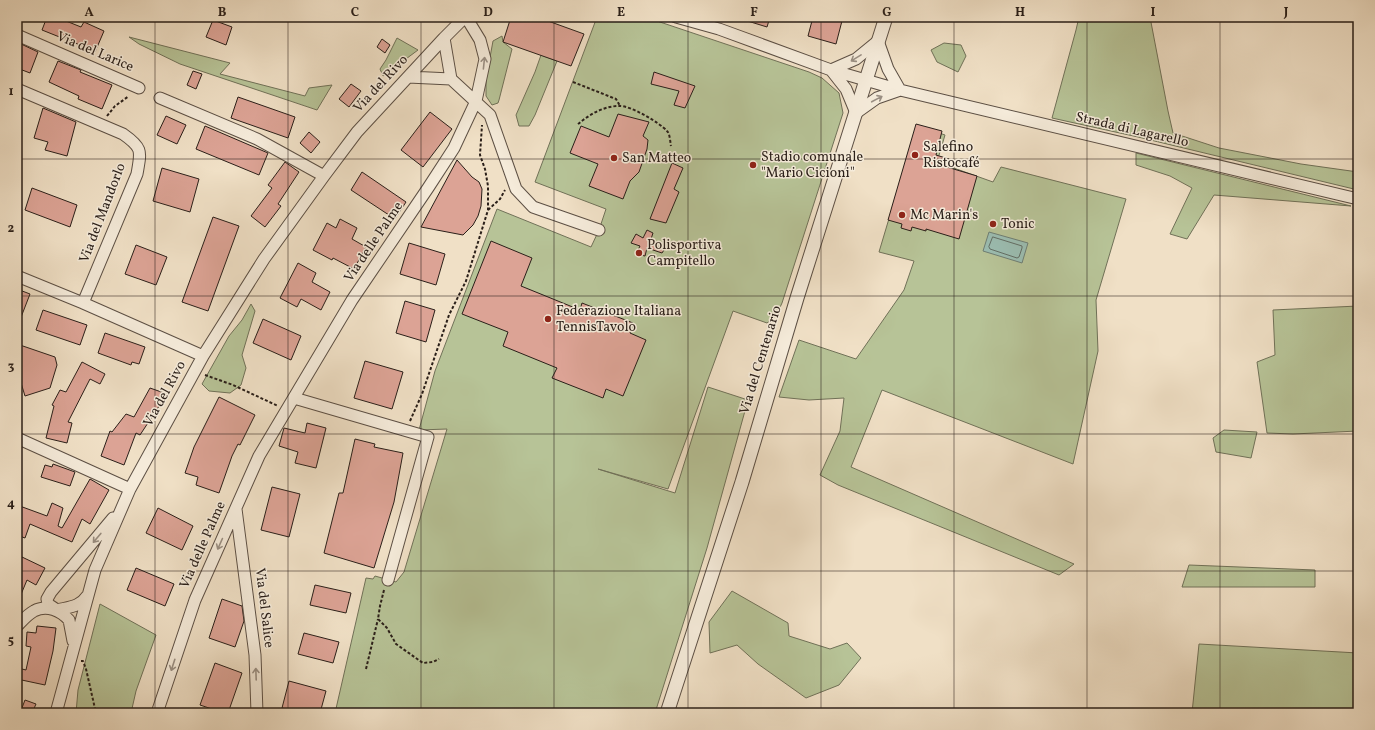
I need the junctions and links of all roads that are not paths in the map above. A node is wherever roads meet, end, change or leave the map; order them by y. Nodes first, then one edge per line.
1 (466, 17) edge
2 (676, 17) edge
3 (886, 17) edge
4 (17, 35) edge
5 (444, 38) junction
6 (878, 41) junction
7 (831, 70) junction
8 (408, 77) junction
9 (450, 79) junction
10 (865, 80) junction
11 (139, 88) road end
12 (17, 89) edge
13 (900, 90) junction
14 (160, 98) dead end
15 (479, 104) junction
16 (856, 113) junction
17 (324, 176) junction
18 (1358, 199) edge
19 (599, 230) dead end
20 (17, 276) edge
21 (83, 303) junction
22 (204, 356) junction
23 (294, 398) junction
24 (17, 438) edge
25 (130, 489) junction
26 (122, 508) junction
27 (236, 508) junction
28 (388, 580) road end
29 (87, 595) junction
30 (57, 610) junction
31 (17, 626) edge
32 (74, 648) junction
33 (58, 710) edge
34 (157, 713) edge
35 (257, 713) edge
36 (667, 713) edge

1 - 5 street, Via del Rivo
15 -> 1 street, Via delle Palme
2 - 7 street, Strada di Lagarello
3 - 6 street, Via del Centenario
4 - 11 street, Via del Larice
5 - 8 street, Via del Rivo
5 - 9 street
6 -> 7 street
6 - 10 street, Via del Centenario
6 - 13 street
7 - 10 street, Strada di Lagarello
7 - 16 street
8 - 9 street
8 - 17 street, Via del Rivo
9 - 15 street
10 - 13 street, Strada di Lagarello
10 - 16 street, Via del Centenario
12 - 21 street, Via del Mandorlo
16 -> 13 street
13 - 18 street, Strada di Lagarello
14 - 17 street
15 - 19 street
15 - 23 street, Via delle Palme
16 - 36 street, Via del Centenario
17 - 22 street, Via del Rivo
20 - 21 street
21 - 22 street
22 - 25 street, Via del Rivo
23 - 27 street, Via delle Palme
23 - 28 street
24 - 25 street
25 - 26 street, Via del Rivo
26 - 29 street, Via del Rivo
26 -> 30 street
27 -> 34 street, Via delle Palme
35 -> 27 street, Via del Salice
29 - 30 street
29 - 32 street, Via del Rivo
30 - 31 street
30 - 32 street
32 - 33 street, Via del Rivo

